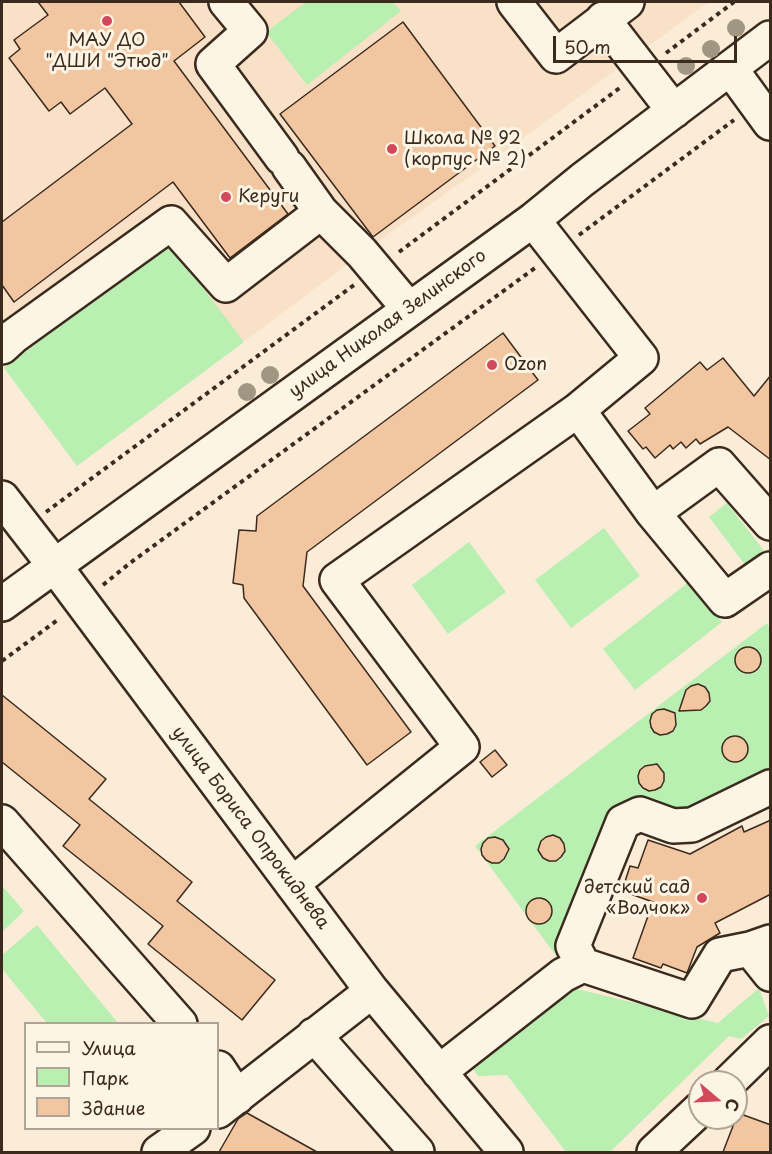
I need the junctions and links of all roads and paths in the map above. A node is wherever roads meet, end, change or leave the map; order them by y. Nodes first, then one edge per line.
1 (226, 2) edge
2 (514, 2) edge
3 (615, 10) edge
4 (771, 38) edge
5 (730, 68) junction
6 (674, 111) junction
7 (763, 114) edge
8 (321, 212) junction
9 (533, 219) junction
10 (558, 252) junction
11 (409, 309) junction
12 (6, 334) edge
13 (578, 410) junction
14 (2, 498) edge
15 (653, 513) junction
16 (771, 523) edge
17 (54, 566) junction
18 (771, 569) edge
19 (81, 603) junction
20 (2, 604) edge
21 (2, 661) edge
22 (771, 787) edge
23 (2, 822) edge
24 (292, 884) junction
25 (760, 945) edge
26 (583, 964) junction
27 (771, 974) edge
28 (372, 991) junction
29 (179, 1022) edge
30 (314, 1035) junction
31 (771, 1042) edge
32 (742, 1070) edge
33 (219, 1072) edge
34 (439, 1072) junction
35 (227, 1104) edge
36 (688, 1120) edge
37 (190, 1130) edge
38 (159, 1152) edge
39 (417, 1152) edge
40 (506, 1152) edge
41 (654, 1152) edge

1 - 8 street
2 - 3 street
3 - 6 street
4 - 5 street, улица Николая Зелинского
5 - 6 street, улица Николая Зелинского
5 - 7 street
6 - 9 street, улица Николая Зелинского
7 - 10 path
8 - 11 street
8 - 12 street
9 - 10 street
9 - 11 street, улица Николая Зелинского
10 - 13 street
10 - 19 path
11 - 17 street, улица Николая Зелинского
13 - 15 street
13 - 24 street
14 - 17 street, улица Бориса Опрокиднева
15 - 16 street
15 - 18 street
17 - 19 street, улица Бориса Опрокиднева
17 - 20 street, улица Николая Зелинского
19 - 21 path
19 - 24 street, улица Бориса Опрокиднева
22 - 26 street
23 - 29 street
24 - 28 street, улица Бориса Опрокиднева
25 - 26 street
25 - 27 street
26 - 34 street
28 - 30 street
28 - 34 street, улица Бориса Опрокиднева
30 - 35 street
30 - 39 street
31 - 32 street
33 - 35 street
34 - 40 street, улица Бориса Опрокиднева
36 - 41 street
37 - 38 street

